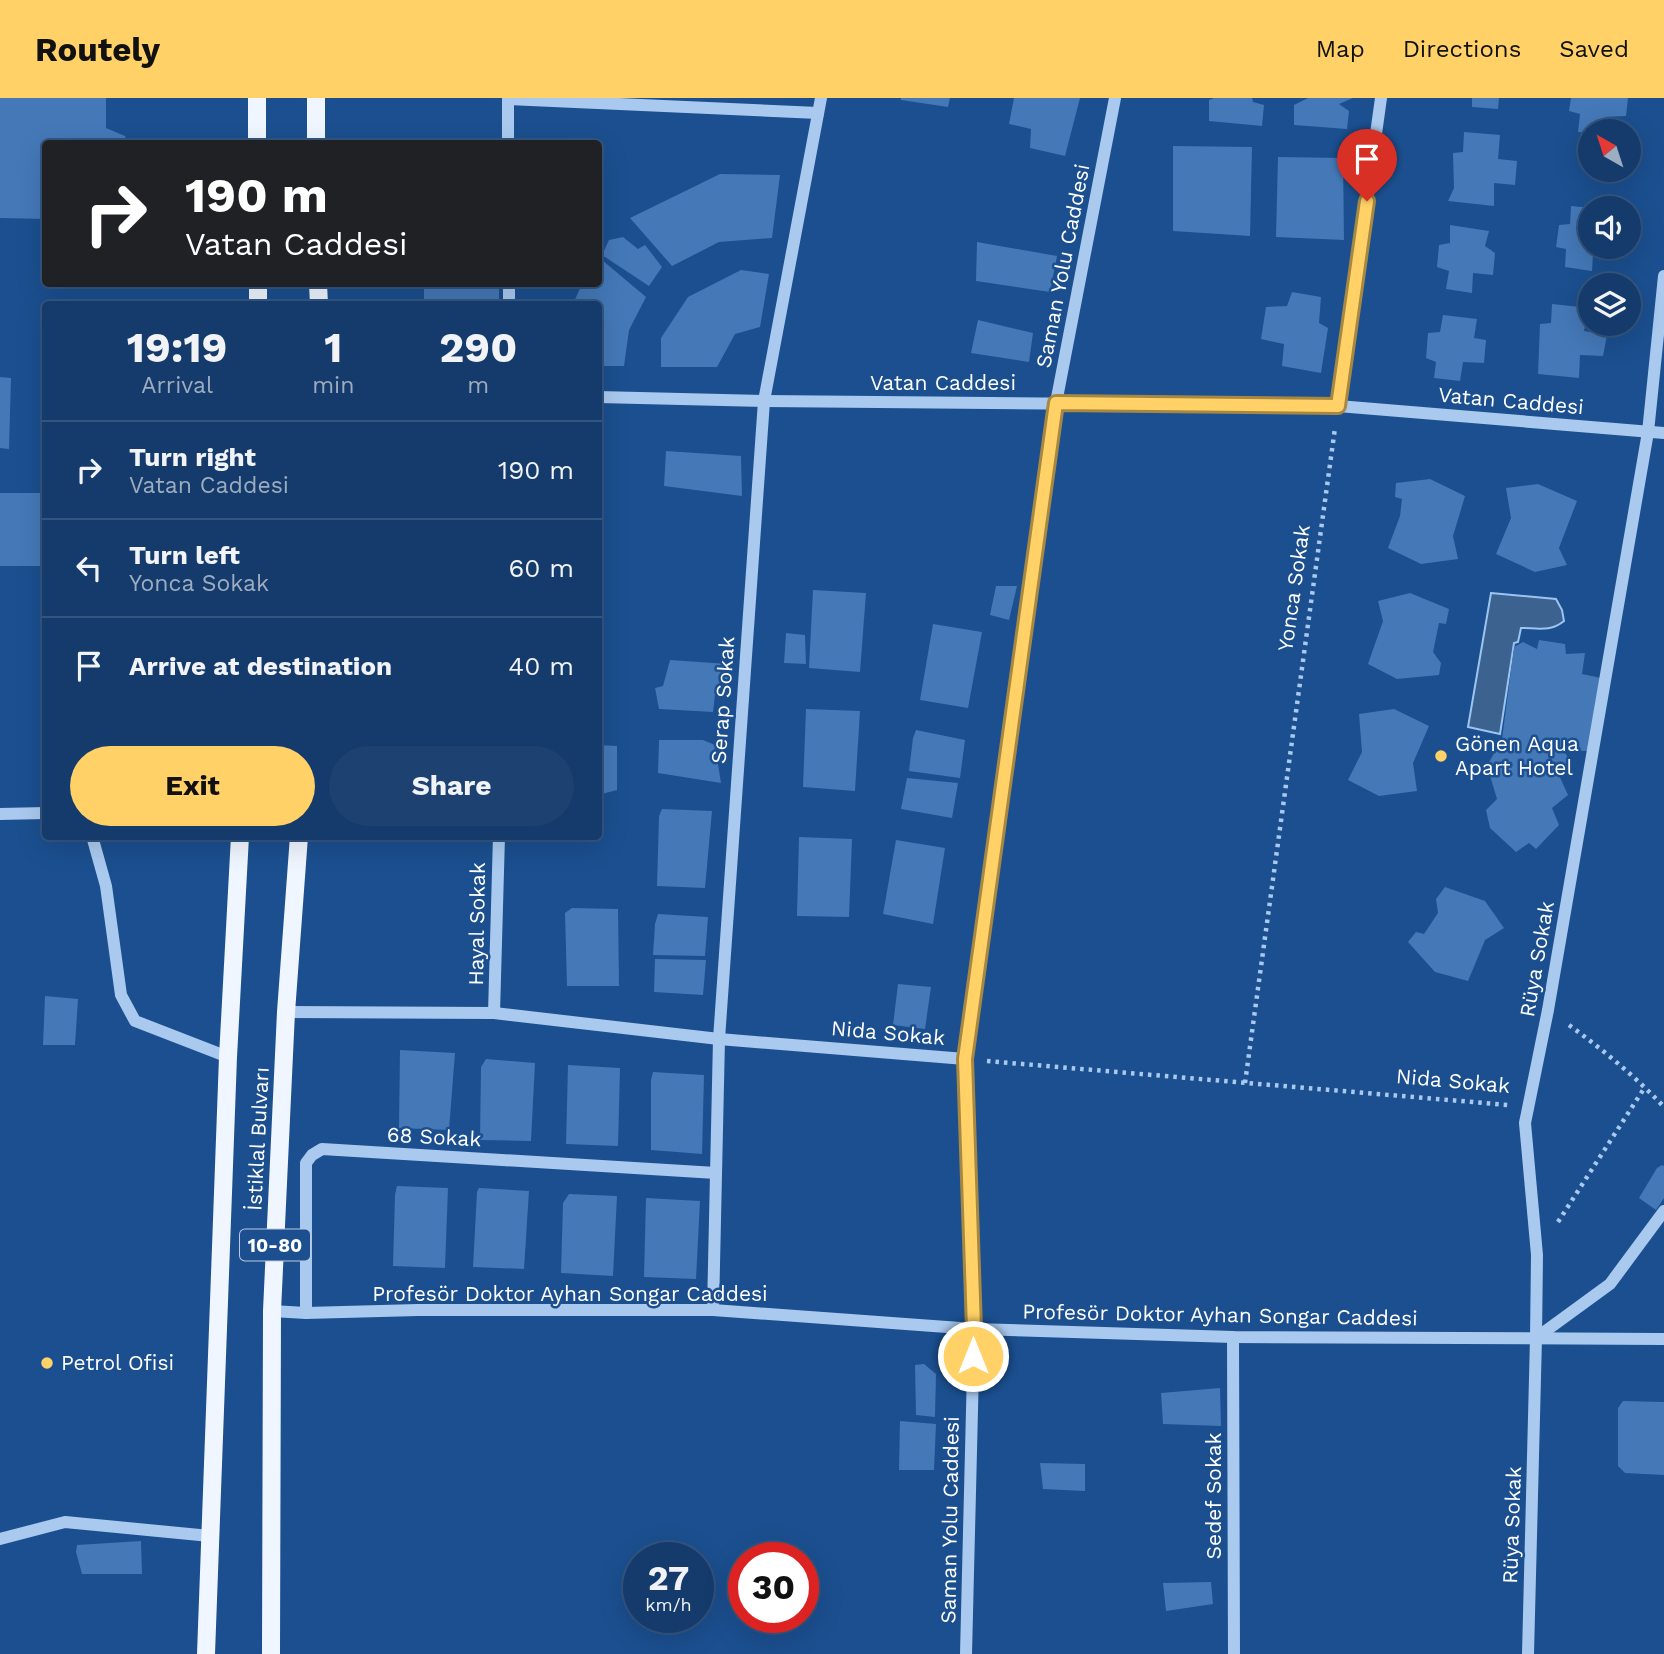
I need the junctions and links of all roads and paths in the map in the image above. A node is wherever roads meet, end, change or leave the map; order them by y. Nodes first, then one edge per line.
1 (257, 98) edge
2 (316, 98) edge
3 (821, 98) edge
4 (1115, 98) edge
5 (1381, 98) edge
6 (508, 99) edge
7 (818, 113) junction
8 (257, 140) edge
9 (316, 140) edge
10 (508, 140) edge
11 (1664, 276) edge
12 (602, 397) edge
13 (764, 401) junction
14 (1056, 403) junction
15 (1338, 406) junction
16 (1648, 432) junction
17 (1664, 433) edge
18 (42, 813) edge
19 (0, 814) edge
20 (93, 840) edge
21 (240, 840) edge
22 (299, 840) edge
23 (499, 840) edge
24 (1548, 1010) junction
25 (286, 1012) junction
26 (494, 1013) junction
27 (719, 1038) junction
28 (228, 1057) junction
29 (965, 1059) junction
30 (1245, 1083) junction
31 (1645, 1087) junction
32 (1529, 1107) junction
33 (1664, 1107) edge
34 (716, 1173) junction
35 (1664, 1211) edge
36 (1536, 1255) junction
37 (713, 1310) junction
38 (272, 1311) junction
39 (306, 1314) junction
40 (974, 1329) junction
41 (1233, 1337) junction
42 (1536, 1338) junction
43 (1664, 1339) edge
44 (211, 1536) junction
45 (0, 1539) edge
46 (206, 1654) edge
47 (271, 1654) edge
48 (967, 1654) edge
49 (1234, 1654) edge
50 (1528, 1654) edge

1 - 8 main road
2 - 9 main road
3 - 7 street, Serap Sokak
4 - 14 street, Saman Yolu Caddesi
5 - 15 street
6 - 7 street
6 - 10 street
7 - 13 street, Serap Sokak
11 - 16 street, Rüya Sokak
12 - 13 street, Vatan Caddesi
13 - 14 street, Vatan Caddesi
13 - 27 street, Serap Sokak
14 - 15 street, Vatan Caddesi
14 - 29 street, Saman Yolu Caddesi
15 - 16 street, Vatan Caddesi
15 - 30 path, Yonca Sokak
16 - 17 street, Vatan Caddesi
16 - 24 street, Rüya Sokak
18 - 19 street
20 - 28 street
21 - 28 main road, İstiklal Bulvarı / 10-80
22 - 25 main road, İstiklal Bulvarı / 10-80
23 - 26 street, Hayal Sokak
24 - 31 path
24 - 32 street, Rüya Sokak
25 - 26 street, Nida Sokak
25 - 38 main road, İstiklal Bulvarı / 10-80
26 - 27 street, Nida Sokak
27 - 29 street, Nida Sokak
27 - 34 street, Serap Sokak
28 - 44 main road, İstiklal Bulvarı / 10-80
29 - 30 path, Nida Sokak
29 - 40 street, Saman Yolu Caddesi
30 - 32 path, Nida Sokak
31 - 33 path
31 - 36 path
32 - 36 street, Rüya Sokak
34 - 37 street, Serap Sokak
34 - 39 street, 68 Sokak
35 - 42 street
36 - 42 street, Rüya Sokak
37 - 39 street, Profesör Doktor Ayhan Songar Caddesi
37 - 40 street, Profesör Doktor Ayhan Songar Caddesi
38 - 39 street, Profesör Doktor Ayhan Songar Caddesi
38 - 47 main road, İstiklal Bulvarı / 10-80
40 - 41 street, Profesör Doktor Ayhan Songar Caddesi
40 - 48 street, Saman Yolu Caddesi
41 - 42 street, Profesör Doktor Ayhan Songar Caddesi
41 - 49 street, Sedef Sokak
42 - 43 street, Profesör Doktor Ayhan Songar Caddesi
42 - 50 street, Rüya Sokak
44 - 45 street
44 - 46 main road, İstiklal Bulvarı / 10-80

